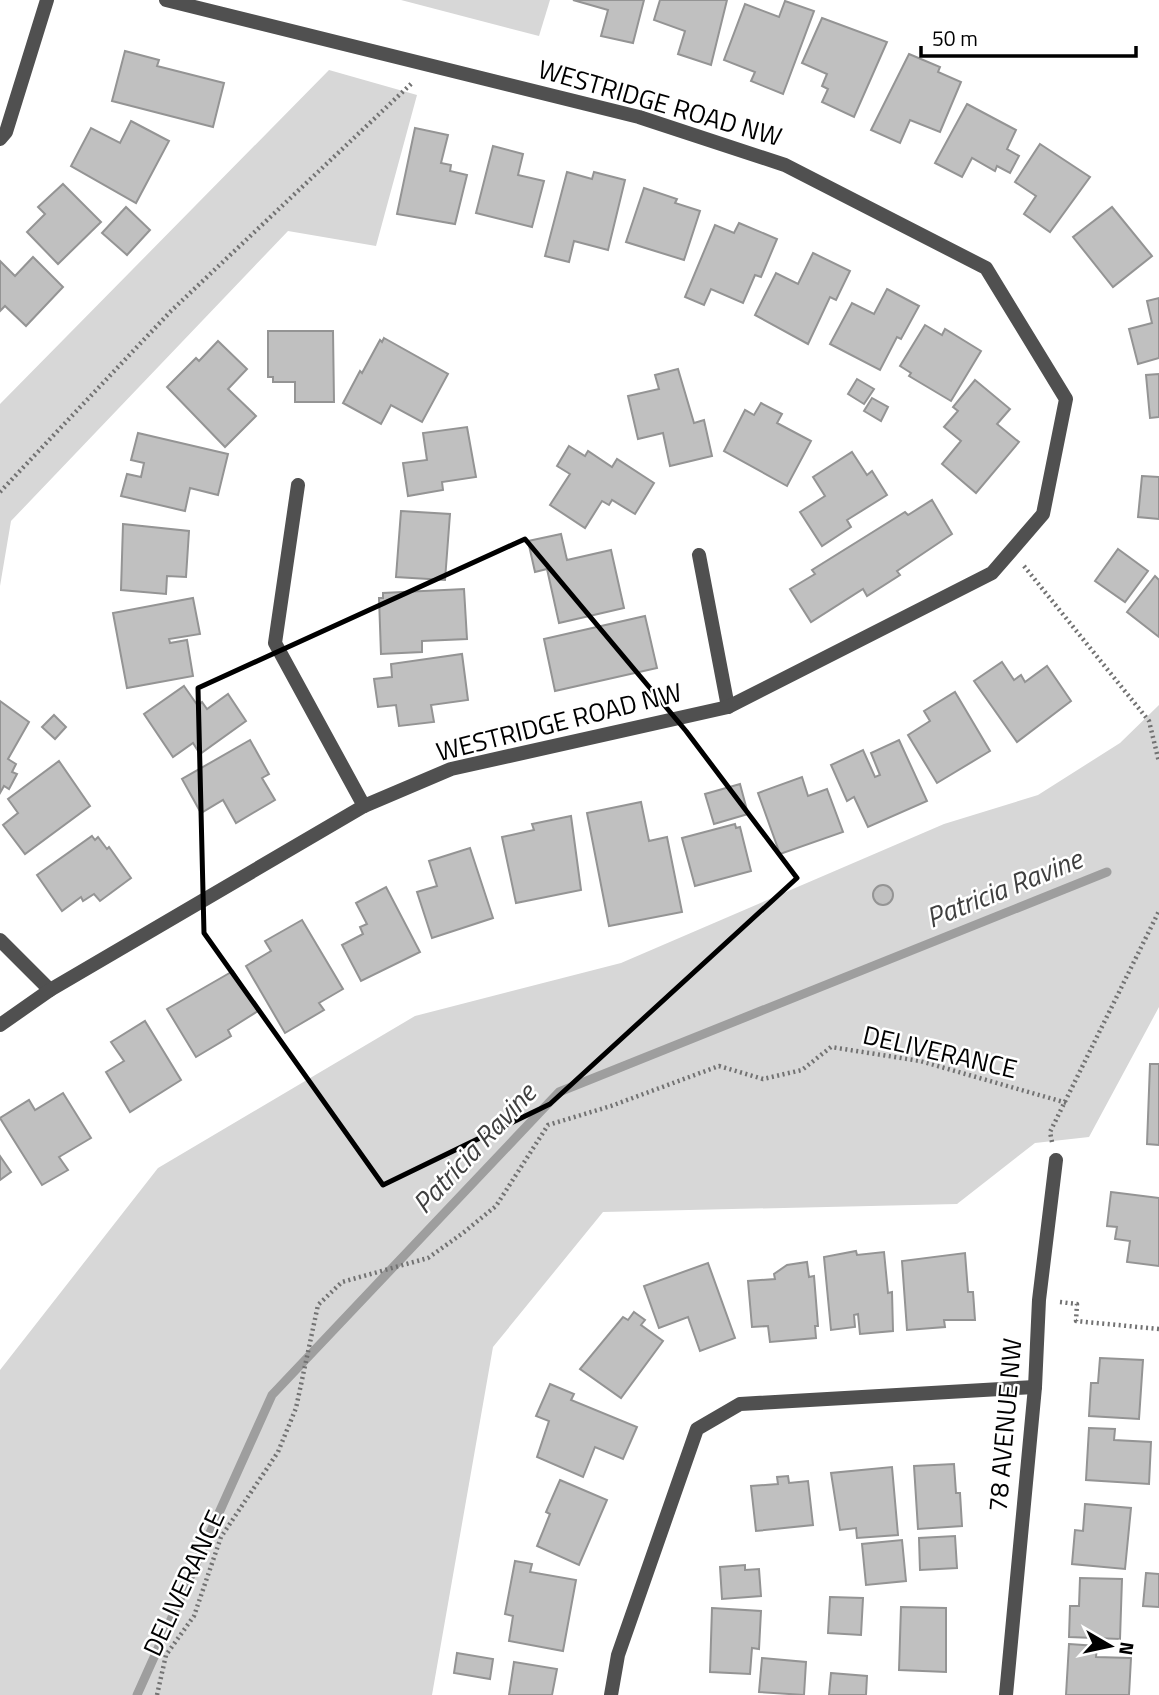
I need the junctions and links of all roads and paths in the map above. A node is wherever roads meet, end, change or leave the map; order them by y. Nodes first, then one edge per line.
1 (47, 0) edge
2 (166, 0) edge
3 (430, 66) junction
4 (0, 139) edge
5 (298, 485) dead end
6 (0, 492) edge
7 (1010, 552) junction
8 (699, 555) dead end
9 (728, 707) junction
10 (1159, 762) edge
11 (364, 806) junction
12 (1159, 911) edge
13 (0, 940) edge
14 (50, 990) junction
15 (0, 1025) edge
16 (1067, 1104) junction
17 (1056, 1160) joint
18 (1040, 1300) junction
19 (1159, 1329) edge
20 (1035, 1387) junction
21 (157, 1695) edge
22 (611, 1695) edge
23 (1006, 1695) edge

1 - 4 street
2 - 3 street, WESTRIDGE ROAD NW
3 - 6 path
3 - 7 street, WESTRIDGE ROAD NW
5 - 11 street
7 - 9 street, WESTRIDGE ROAD NW
7 - 10 path
8 - 9 street
9 - 11 street, WESTRIDGE ROAD NW
11 - 14 street, WESTRIDGE ROAD NW
12 - 16 path
13 - 14 street
14 - 15 street, WESTRIDGE ROAD NW
16 - 17 path
16 - 21 path, DELIVERANCE
17 - 18 street, 78 AVENUE NW
18 - 19 path
18 - 20 street, 78 AVENUE NW
20 - 22 street
20 - 23 street, 78 AVENUE NW

